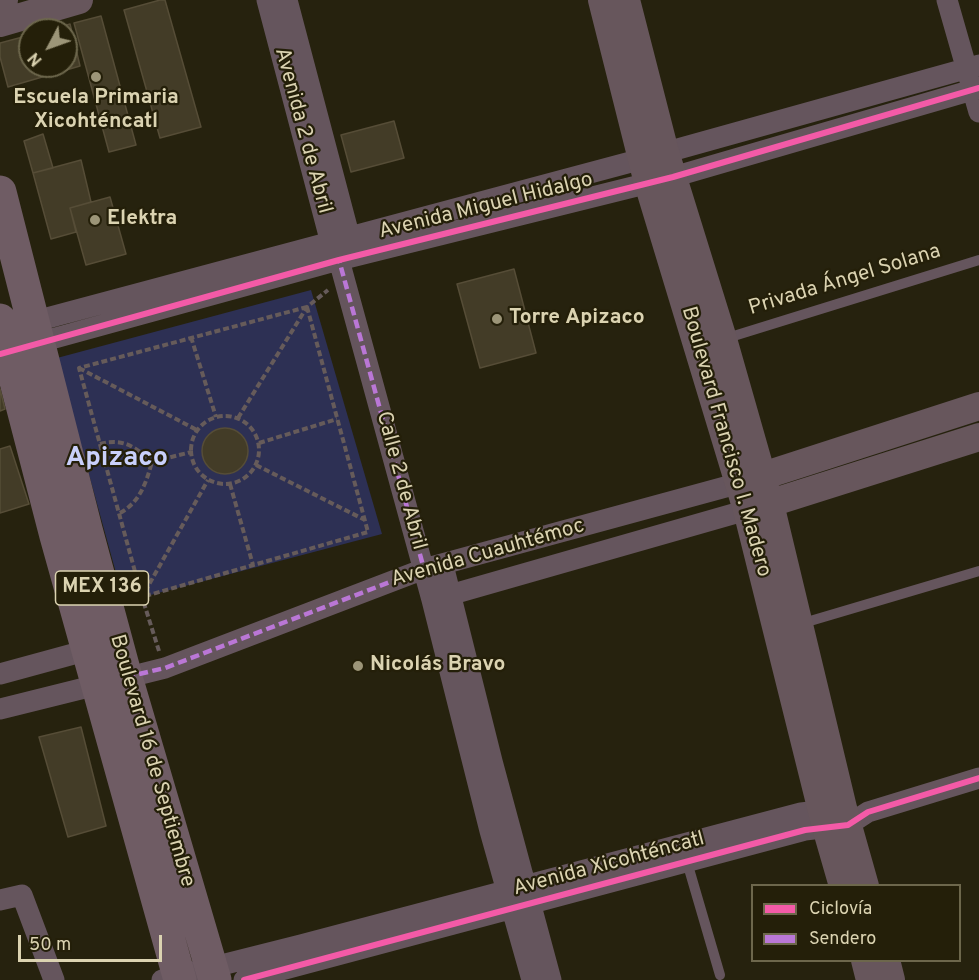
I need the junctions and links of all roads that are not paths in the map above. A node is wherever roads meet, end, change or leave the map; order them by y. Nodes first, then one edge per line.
1 (267, 0) edge
2 (287, 0) edge
3 (602, 0) edge
4 (626, 0) edge
5 (947, 0) edge
6 (62, 2) edge
7 (0, 23) edge
8 (290, 50) junction
9 (973, 66) edge
10 (976, 88) edge
11 (979, 112) edge
12 (657, 168) junction
13 (0, 192) edge
14 (468, 206) junction
15 (475, 227) junction
16 (343, 255) junction
17 (979, 260) edge
18 (12, 335) edge
19 (723, 339) junction
20 (979, 406) edge
21 (979, 437) edge
22 (751, 480) junction
23 (759, 507) junction
24 (434, 567) junction
25 (979, 571) edge
26 (441, 598) junction
27 (800, 624) junction
28 (102, 646) junction
29 (0, 674) edge
30 (111, 681) junction
31 (0, 709) edge
32 (979, 778) edge
33 (842, 817) junction
34 (718, 844) junction
35 (687, 862) junction
36 (620, 870) junction
37 (843, 884) edge
38 (865, 884) edge
39 (519, 897) junction
40 (0, 900) edge
41 (303, 955) junction
42 (866, 962) edge
43 (886, 962) edge
44 (213, 974) edge
45 (720, 975) dead end
46 (173, 978) edge
47 (54, 980) edge
48 (244, 980) edge
49 (532, 980) edge
50 (551, 980) edge
51 (870, 980) edge
52 (891, 980) edge

1 - 8 street, Avenida 2 de Abril
2 - 8 street, Avenida 2 de Abril
3 - 12 main road, Boulevard Francisco I. Madero
4 - 12 main road, Boulevard Francisco I. Madero
5 - 9 street
6 - 7 main road
8 - 16 street, Avenida 2 de Abril
9 - 10 street
9 - 12 street, Avenida Miguel Hidalgo
10 - 11 street
10 - 12 street, Avenida Miguel Hidalgo
12 - 14 street, Avenida Miguel Hidalgo
12 - 15 street, Avenida Miguel Hidalgo
12 - 19 main road, Boulevard Francisco I. Madero
12 - 22 main road, Boulevard Francisco I. Madero
13 - 18 main road, Boulevard 16 de Septiembre / MEX 136
14 - 15 street
14 - 16 street, Avenida Miguel Hidalgo
15 - 16 street, Avenida Miguel Hidalgo
16 - 18 street, Avenida Miguel Hidalgo
16 - 24 street, Calle 2 de Abril
17 - 19 lane, Privada Ángel Solana
18 - 28 main road, Boulevard 16 de Septiembre / MEX 136
19 - 22 main road, Boulevard Francisco I. Madero
20 - 22 main road, Avenida Cuauhtémoc
21 - 23 main road, Avenida Cuauhtémoc
22 - 23 main road, Boulevard Francisco I. Madero
22 - 24 street, Avenida Cuauhtémoc
23 - 26 street, Avenida Cuauhtémoc
23 - 27 main road, Boulevard Francisco I. Madero
23 - 33 main road, Boulevard Francisco I. Madero
24 - 26 street, Calle 2 de Abril
24 - 30 street, Avenida Cuauhtémoc
25 - 27 lane
26 - 39 street, Calle 2 de Abril
27 - 33 main road, Boulevard Francisco I. Madero
28 - 29 street
28 - 30 main road, Boulevard 16 de Septiembre / MEX 136
30 - 31 street, Avenida Cuauhtémoc
30 - 44 main road, Boulevard 16 de Septiembre / MEX 136
30 - 46 main road, Boulevard 16 de Septiembre / MEX 136
32 - 33 street, Avenida Xicohténcatl
33 - 34 street, Avenida Xicohténcatl
33 - 37 main road, Boulevard Francisco I. Madero
33 - 38 main road, Boulevard Francisco I. Madero
34 - 35 street, Avenida Xicohténcatl
34 - 36 street, Avenida Xicohténcatl
35 - 36 street, Avenida Xicohténcatl
35 - 45 lane
36 - 39 street, Avenida Xicohténcatl
39 - 41 street, Avenida Xicohténcatl
39 - 49 street, Calle 2 de Abril
39 - 50 street, Calle 2 de Abril
40 - 47 street
41 - 44 street, Avenida Xicohténcatl
41 - 48 street, Avenida Xicohténcatl
42 - 51 main road
43 - 52 main road
44 - 46 street, Avenida Xicohténcatl

